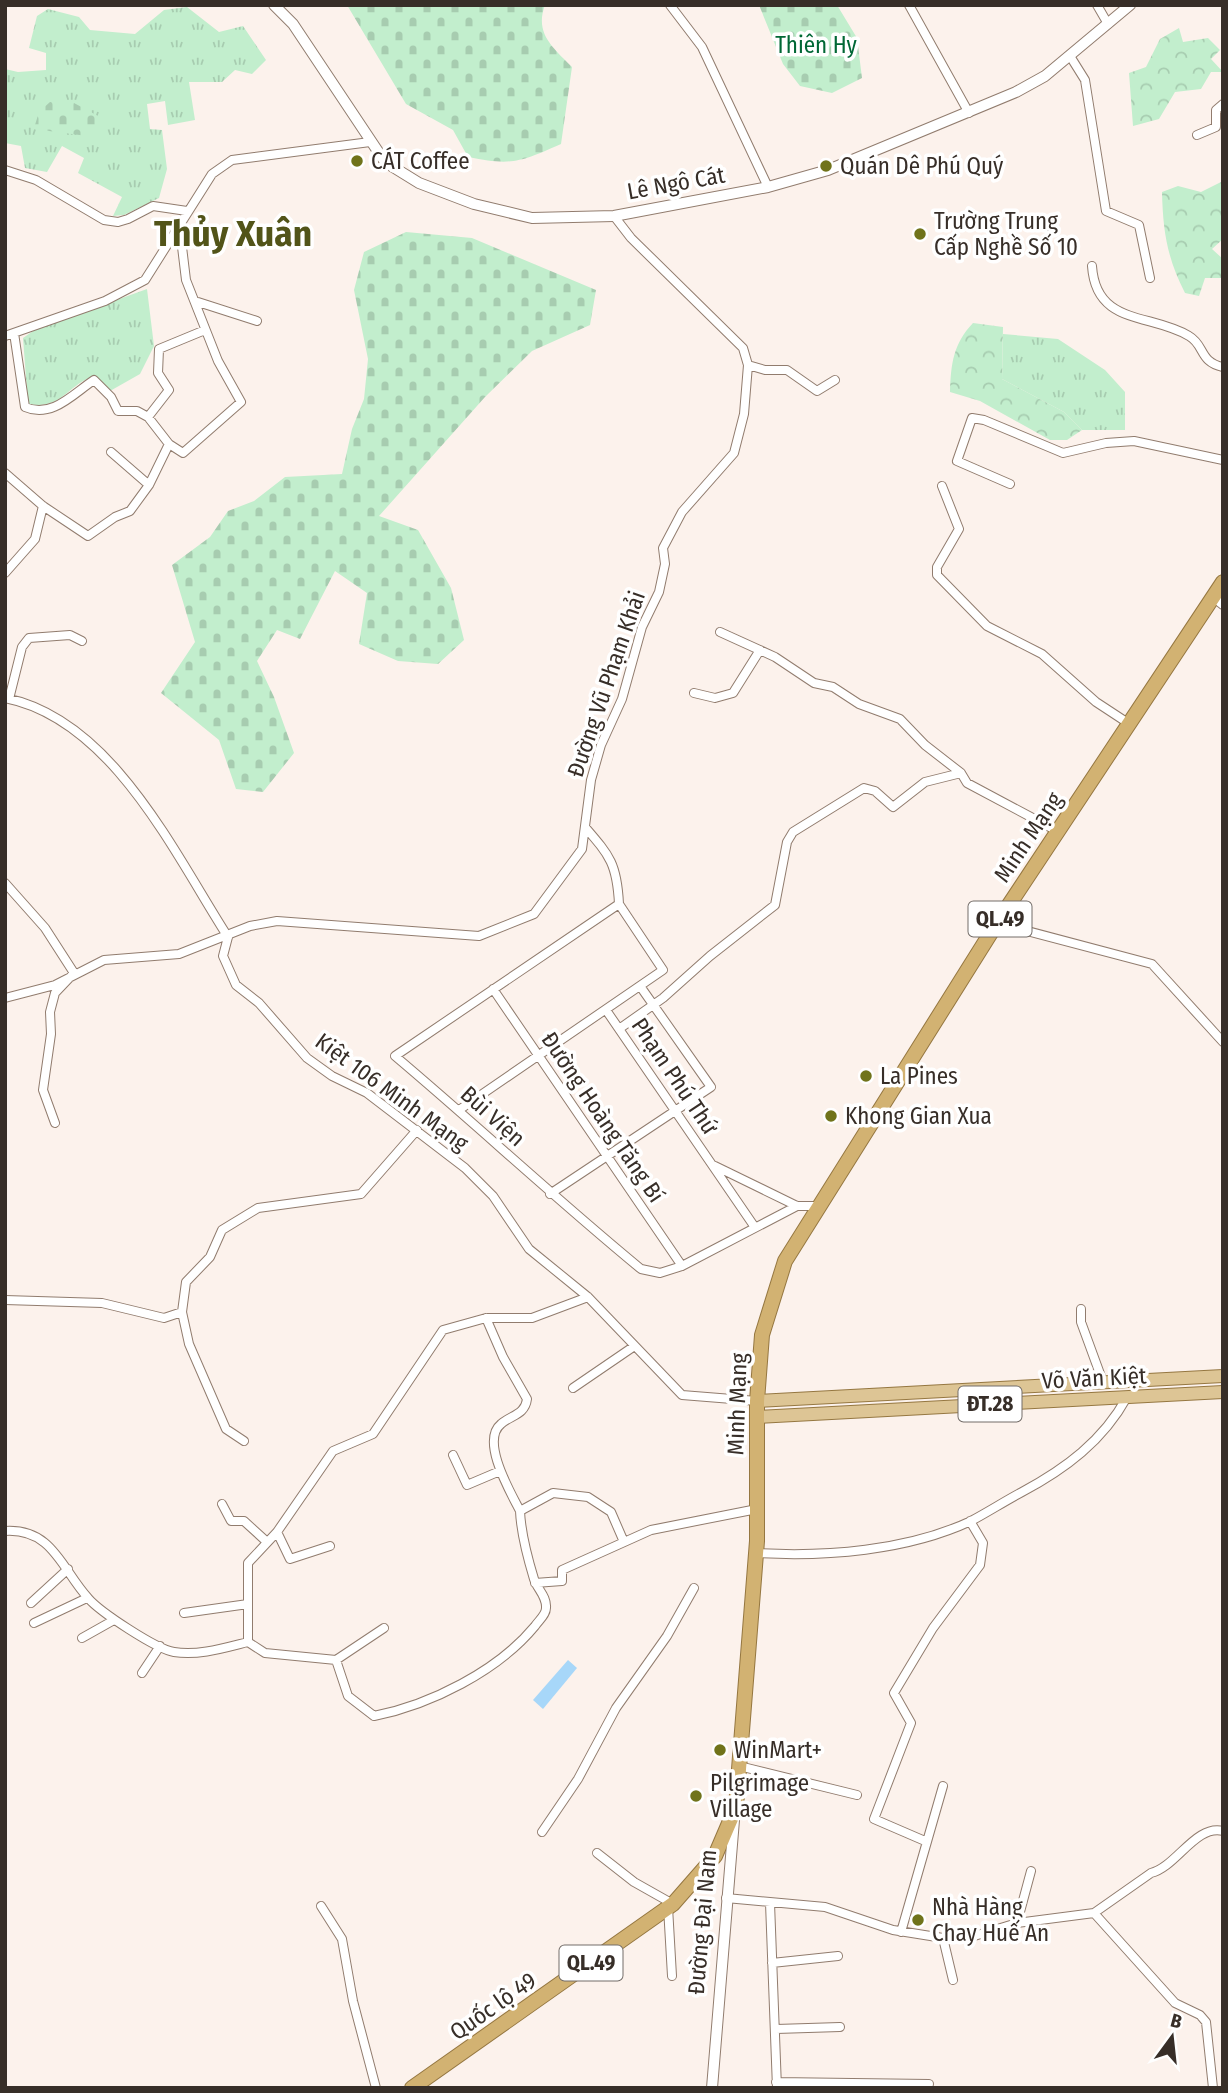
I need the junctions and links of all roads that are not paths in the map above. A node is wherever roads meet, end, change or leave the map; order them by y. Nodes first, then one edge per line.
1 (274, 5) edge
2 (670, 5) edge
3 (909, 5) edge
4 (1097, 5) edge
5 (1130, 5) edge
6 (1108, 24) junction
7 (1070, 56) junction
8 (1223, 104) edge
9 (970, 113) junction
10 (1197, 135) dead end
11 (370, 142) junction
12 (5, 170) edge
13 (17, 173) junction
14 (5, 176) edge
15 (768, 187) junction
16 (187, 211) junction
17 (614, 216) junction
18 (179, 222) junction
19 (1093, 266) dead end
20 (1150, 278) dead end
21 (198, 302) junction
22 (257, 321) dead end
23 (205, 330) junction
24 (10, 334) edge
25 (748, 365) junction
26 (1223, 367) edge
27 (835, 380) dead end
28 (148, 417) junction
29 (169, 444) junction
30 (111, 452) dead end
31 (1223, 460) edge
32 (5, 472) edge
33 (1010, 484) dead end
34 (149, 485) junction
35 (942, 486) dead end
36 (43, 506) junction
37 (5, 573) edge
38 (1223, 582) edge
39 (1218, 601) edge
40 (720, 632) dead end
41 (82, 641) dead end
42 (760, 650) junction
43 (694, 693) dead end
44 (7, 699) edge
45 (1131, 725) junction
46 (961, 773) junction
47 (585, 827) junction
48 (1059, 832) junction
49 (5, 883) edge
50 (619, 904) junction
51 (997, 923) junction
52 (228, 937) junction
53 (74, 973) junction
54 (640, 986) junction
55 (493, 989) junction
56 (5, 998) edge
57 (654, 1005) junction
58 (606, 1010) junction
59 (619, 1029) junction
60 (1223, 1042) edge
61 (538, 1056) junction
62 (459, 1110) junction
63 (675, 1111) junction
64 (55, 1123) dead end
65 (417, 1130) junction
66 (607, 1156) junction
67 (712, 1165) junction
68 (550, 1194) junction
69 (797, 1206) junction
70 (820, 1206) junction
71 (754, 1226) junction
72 (682, 1266) junction
73 (588, 1297) junction
74 (5, 1300) edge
75 (1081, 1309) dead end
76 (181, 1312) junction
77 (486, 1318) junction
78 (634, 1348) junction
79 (1223, 1376) edge
80 (1103, 1382) junction
81 (1029, 1386) junction
82 (573, 1388) dead end
83 (1223, 1392) edge
84 (1127, 1397) junction
85 (757, 1401) junction
86 (1030, 1402) junction
87 (757, 1417) junction
88 (244, 1441) dead end
89 (453, 1455) dead end
90 (500, 1471) junction
91 (222, 1504) dead end
92 (757, 1509) junction
93 (520, 1511) junction
94 (970, 1521) junction
95 (5, 1531) edge
96 (277, 1532) junction
97 (267, 1542) junction
98 (624, 1542) junction
99 (330, 1546) dead end
100 (756, 1553) junction
101 (68, 1569) junction
102 (535, 1583) junction
103 (694, 1588) dead end
104 (88, 1598) junction
105 (30, 1603) dead end
106 (248, 1604) junction
107 (184, 1613) dead end
108 (114, 1620) junction
109 (34, 1623) dead end
110 (384, 1628) dead end
111 (82, 1638) dead end
112 (248, 1642) junction
113 (160, 1646) junction
114 (336, 1660) junction
115 (142, 1673) dead end
116 (739, 1766) junction
117 (943, 1786) dead end
118 (857, 1795) dead end
119 (736, 1807) junction
120 (1223, 1831) edge
121 (542, 1832) dead end
122 (925, 1841) junction
123 (597, 1853) dead end
124 (1031, 1871) dead end
125 (726, 1898) junction
126 (770, 1903) junction
127 (321, 1906) dead end
128 (671, 1906) junction
129 (1094, 1913) junction
130 (1017, 1923) junction
131 (901, 1931) junction
132 (943, 1938) junction
133 (838, 1956) dead end
134 (772, 1963) junction
135 (672, 1976) dead end
136 (953, 1980) dead end
137 (840, 2027) dead end
138 (776, 2029) junction
139 (929, 2084) dead end
140 (776, 2085) edge
141 (376, 2088) edge
142 (412, 2088) edge
143 (712, 2088) edge
144 (1213, 2088) edge

1 - 11 street, Lê Ngô Cát
2 - 15 street
3 - 9 street
4 - 6 street
5 - 6 street, Lê Ngô Cát
6 - 7 street, Lê Ngô Cát
7 - 9 street, Lê Ngô Cát
7 - 20 street
8 - 10 street
9 - 15 street, Lê Ngô Cát
11 - 16 street
11 - 17 street, Lê Ngô Cát
12 - 13 street
13 - 14 street
13 - 16 street
15 - 17 street, Lê Ngô Cát
16 - 18 street
17 - 25 street
18 - 21 street
18 - 24 street
19 - 26 street
21 - 22 street
21 - 23 street
23 - 28 street
23 - 29 street
24 - 28 street
25 - 27 street
25 - 47 street, Đường Vũ Phạm Khải
28 - 29 street
29 - 34 street
30 - 34 street
31 - 33 street
32 - 36 street
34 - 36 street
35 - 45 street
36 - 37 street
38 - 39 highway, Minh Mạng / QL.49
39 - 45 highway, Minh Mạng / QL.49
40 - 42 street
41 - 44 street
42 - 43 street
42 - 46 street
44 - 52 street
45 - 48 highway, Minh Mạng / QL.49
46 - 48 street
46 - 57 street
47 - 50 street
47 - 52 street, Đường Vũ Phạm Khải
48 - 51 highway, Minh Mạng / QL.49
49 - 53 street
50 - 54 street
50 - 55 street, Bùi Viện
51 - 60 street
51 - 70 highway, Minh Mạng / QL.49
52 - 53 street, Đường Vũ Phạm Khải
52 - 65 street, Kiệt 106 Minh Mạng
53 - 56 street, Đường Vũ Phạm Khải
53 - 64 street
54 - 57 street
54 - 58 street
55 - 61 street, Đường Hoàng Tăng Bí
55 - 62 street, Bùi Viện
57 - 59 street
57 - 63 street
58 - 59 street, Phạm Phú Thứ
58 - 61 street
59 - 63 street, Phạm Phú Thứ
61 - 62 street
61 - 66 street, Đường Hoàng Tăng Bí
62 - 68 street, Bùi Viện
63 - 66 street
63 - 67 street, Phạm Phú Thứ
65 - 73 street, Kiệt 106 Minh Mạng
65 - 76 street
66 - 68 street
66 - 72 street, Đường Hoàng Tăng Bí
67 - 69 street, Phạm Phú Thứ
67 - 71 street, Phạm Phú Thứ
68 - 72 street, Bùi Viện
69 - 70 street, Phạm Phú Thứ
69 - 71 street, Bùi Viện
70 - 85 highway, Minh Mạng / QL.49
71 - 72 street, Bùi Viện
73 - 77 street
73 - 78 street, Kiệt 106 Minh Mạng
74 - 76 street
75 - 80 street
76 - 88 street
77 - 90 street
77 - 96 street
78 - 82 street
78 - 85 street, Kiệt 106 Minh Mạng
79 - 80 main road, Võ Văn Kiệt / ĐT.28
80 - 81 main road, Võ Văn Kiệt / ĐT.28
81 - 85 main road, Võ Văn Kiệt / ĐT.28
81 - 86 main road
83 - 84 main road, Võ Văn Kiệt / ĐT.28
84 - 86 main road, Võ Văn Kiệt / ĐT.28
84 - 94 street
85 - 87 highway, Minh Mạng / QL.49
86 - 87 main road, Võ Văn Kiệt / ĐT.28
87 - 92 highway, Minh Mạng / QL.49
89 - 90 street
90 - 93 street
91 - 97 street
92 - 98 street
92 - 100 highway, Đường Đại Nam / QL.49
93 - 98 street
93 - 102 street
94 - 100 street
94 - 122 street
95 - 101 street
96 - 97 street
96 - 99 street
97 - 106 street
98 - 102 street
100 - 116 highway, Đường Đại Nam / QL.49
101 - 104 street
101 - 105 street
102 - 114 street
103 - 121 street
104 - 108 street
104 - 109 street
106 - 107 street
106 - 112 street
108 - 111 street
108 - 113 street
110 - 114 street
112 - 113 street
112 - 114 street
113 - 115 street
116 - 118 street
116 - 119 highway, Đường Đại Nam / QL.49
117 - 122 street
119 - 125 street, Đường Đại Nam
119 - 128 highway, Quốc lộ 49 / QL.49
120 - 129 street
122 - 131 street
123 - 128 street
124 - 130 street
125 - 126 street
125 - 143 street, Đường Đại Nam
126 - 131 street
126 - 134 street
127 - 141 street
128 - 135 street
128 - 142 highway, Quốc lộ 49 / QL.49
129 - 130 street
129 - 144 street
130 - 132 street
131 - 132 street
132 - 136 street
133 - 134 street
134 - 138 street
137 - 138 street
138 - 140 street
139 - 140 street

